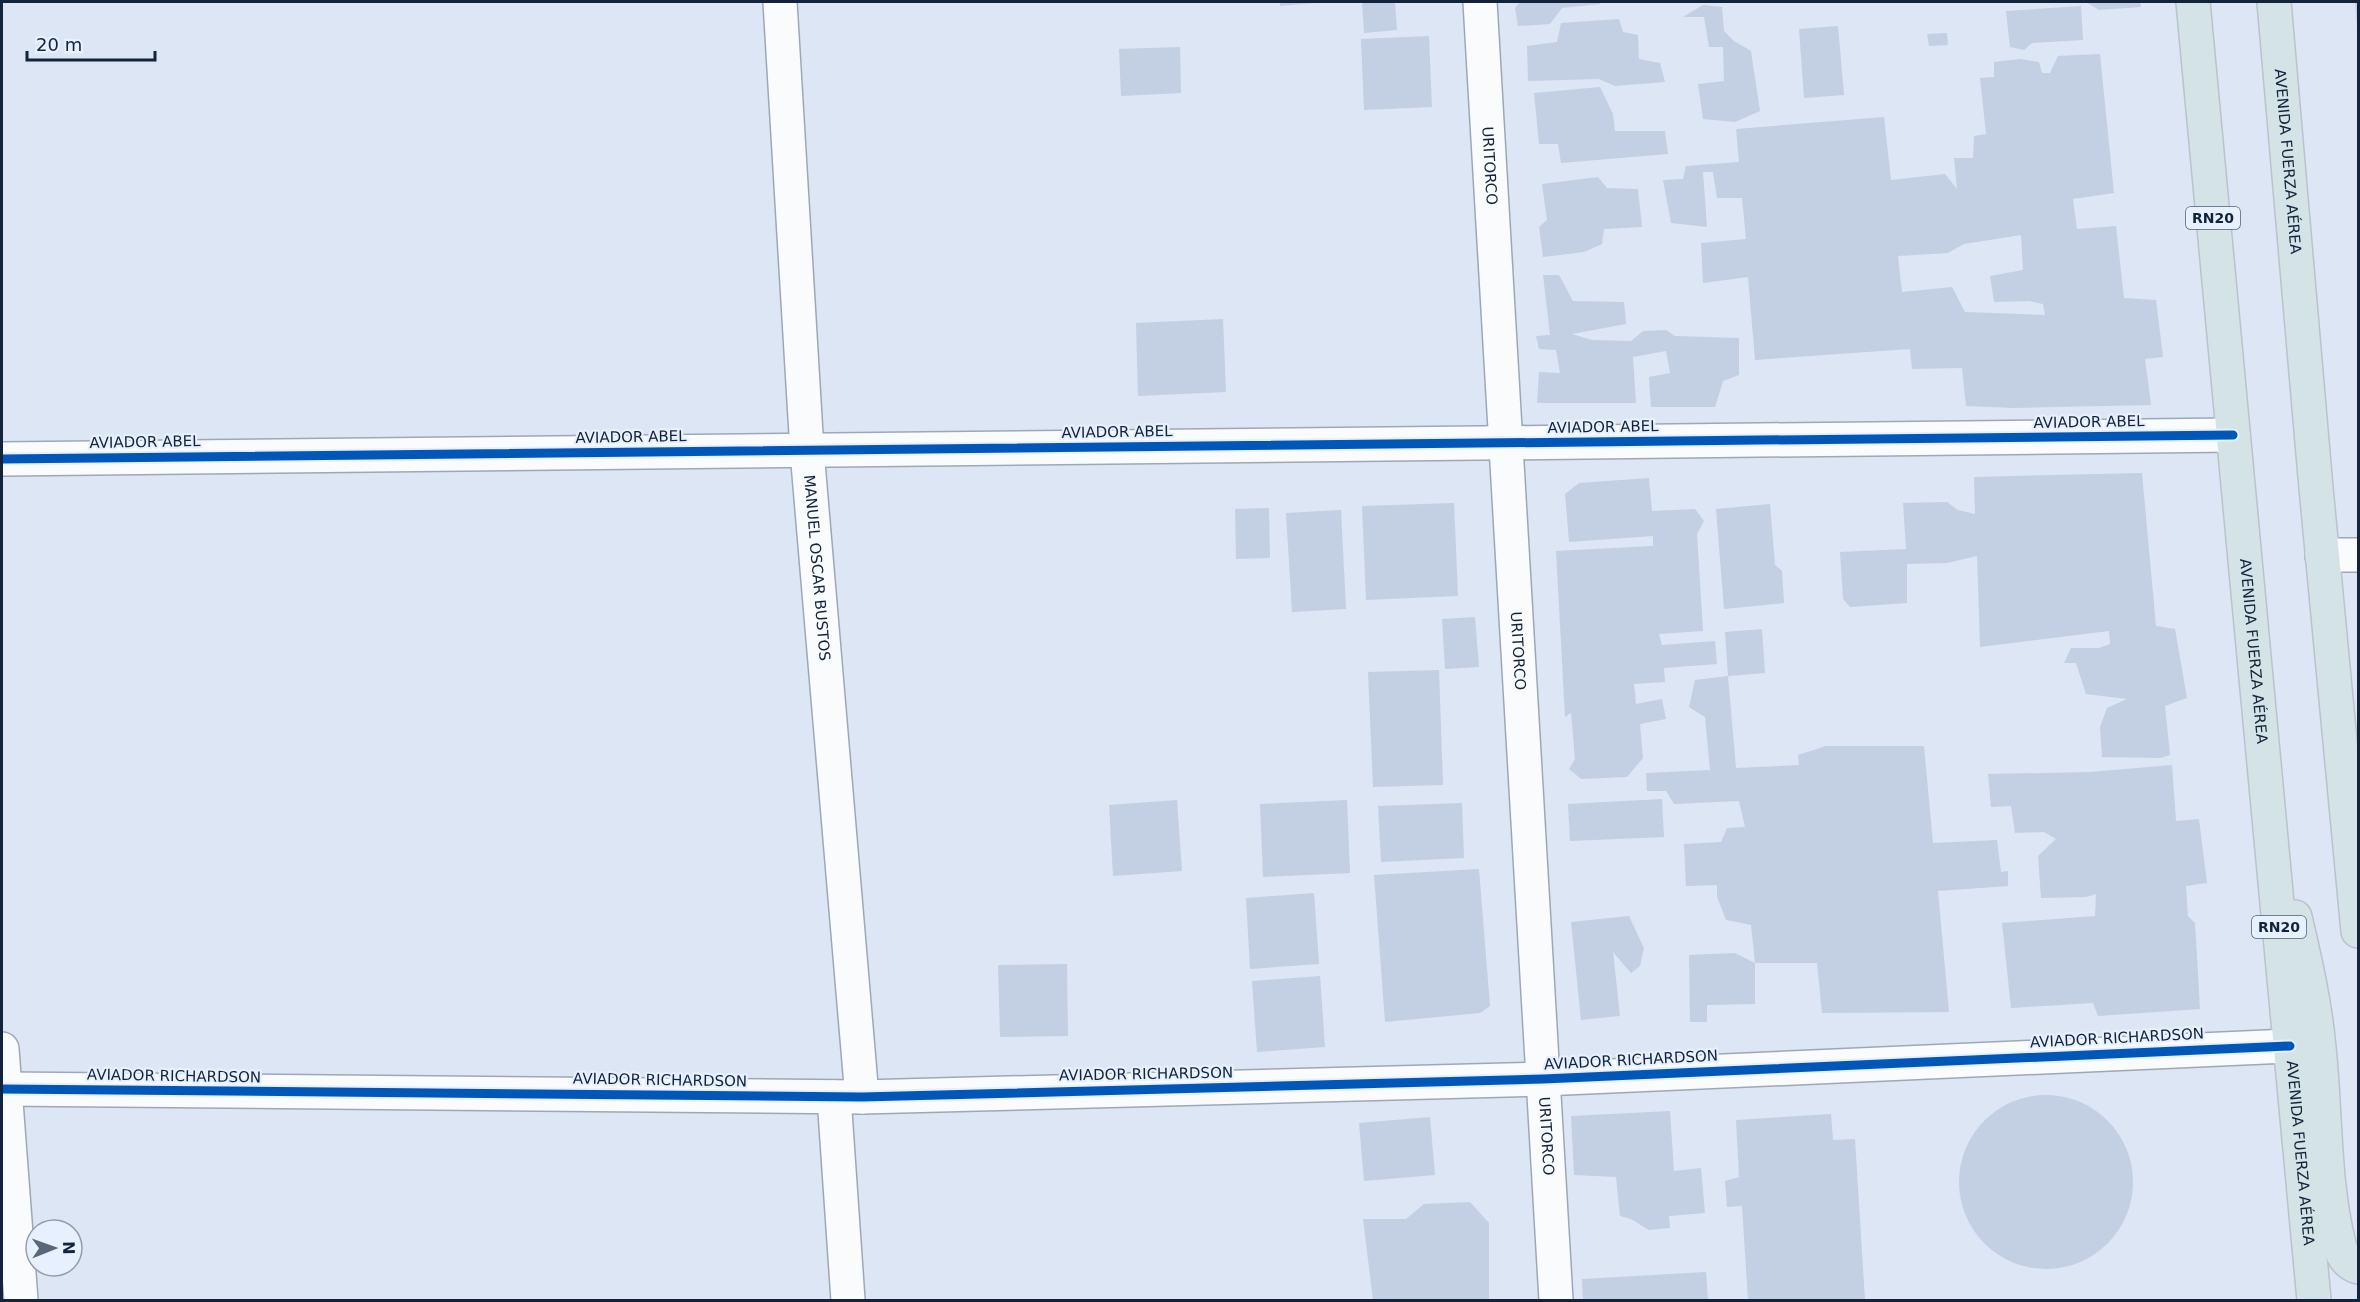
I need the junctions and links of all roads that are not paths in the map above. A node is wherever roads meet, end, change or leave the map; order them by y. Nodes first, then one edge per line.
1 (780, 2) edge
2 (1480, 2) edge
3 (2193, 2) edge
4 (2274, 2) edge
5 (2233, 435) junction
6 (1506, 443) junction
7 (807, 451) junction
8 (2, 459) edge
9 (2322, 555) junction
10 (2358, 555) edge
11 (2266, 789) junction
12 (2358, 931) edge
13 (2290, 1046) junction
14 (2, 1049) edge
15 (1543, 1079) junction
16 (3, 1089) edge
17 (848, 1097) junction
18 (2358, 1267) edge
19 (21, 1300) edge
20 (848, 1300) edge
21 (1556, 1300) edge
22 (2314, 1300) edge

1 - 7 street, MANUEL OSCAR BUSTOS
2 - 6 street, URITORCO
3 - 5 main road, AVENIDA FUERZA AÉREA / RN20
4 - 9 main road, AVENIDA FUERZA AÉREA
5 - 6 street, AVIADOR ABEL
5 - 11 main road, AVENIDA FUERZA AÉREA / RN20
6 - 7 street, AVIADOR ABEL
6 - 15 street, URITORCO
7 - 8 street, AVIADOR ABEL
7 - 17 street, MANUEL OSCAR BUSTOS
9 - 10 street
9 - 12 main road, AVENIDA FUERZA AÉREA
11 - 13 main road, AVENIDA FUERZA AÉREA / RN20
11 - 18 main road
13 - 15 street, AVIADOR RICHARDSON
13 - 22 main road, AVENIDA FUERZA AÉREA / RN20
14 - 16 street
15 - 17 street, AVIADOR RICHARDSON
15 - 21 street, URITORCO
16 - 17 street, AVIADOR RICHARDSON
16 - 19 street
17 - 20 street, MANUEL OSCAR BUSTOS

